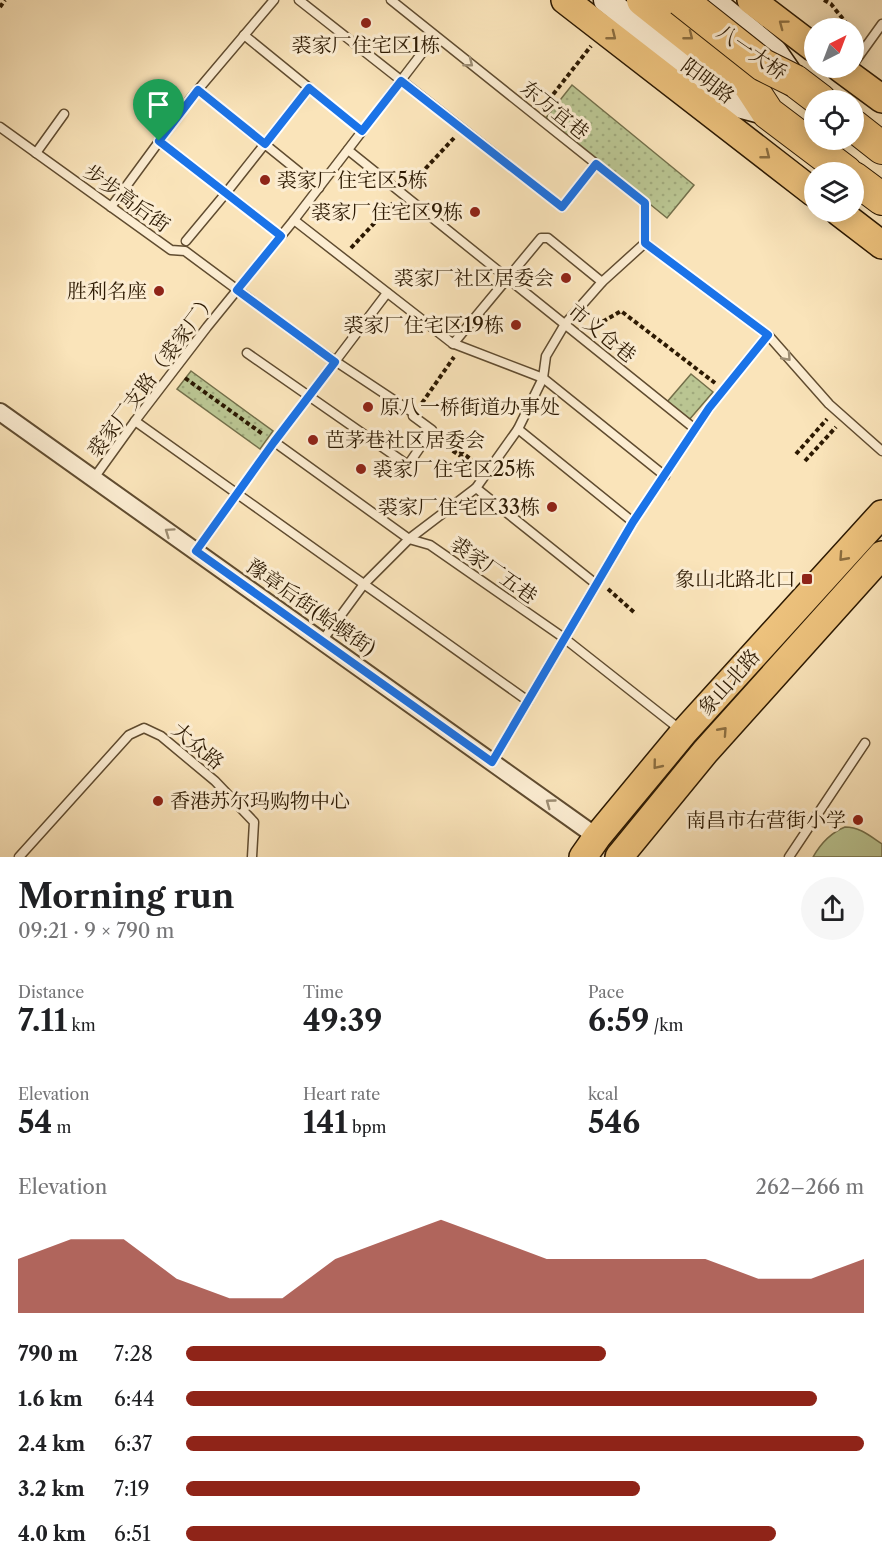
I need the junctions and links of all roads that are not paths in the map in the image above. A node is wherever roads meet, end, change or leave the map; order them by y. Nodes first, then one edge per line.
1 (274, 0) edge
2 (299, 0) edge
3 (391, 0) edge
4 (565, 0) edge
5 (606, 0) edge
6 (643, 0) edge
7 (681, 0) edge
8 (712, 0) edge
9 (751, 0) edge
10 (882, 24) edge
11 (244, 35) junction
12 (435, 36) junction
13 (804, 40) edge
14 (864, 47) edge
15 (859, 78) edge
16 (401, 81) junction
17 (795, 81) junction
18 (309, 88) junction
19 (198, 90) junction
20 (807, 90) edge
21 (882, 99) edge
22 (768, 113) junction
23 (64, 114) dead end
24 (0, 127) edge
25 (362, 131) junction
26 (864, 134) edge
27 (159, 141) junction
28 (265, 144) junction
29 (882, 148) edge
30 (348, 150) junction
31 (36, 153) junction
32 (833, 162) edge
33 (596, 164) junction
34 (804, 185) edge
35 (864, 186) edge
36 (319, 188) junction
37 (226, 194) junction
38 (882, 199) edge
39 (111, 207) junction
40 (294, 220) junction
41 (851, 222) edge
42 (281, 236) junction
43 (186, 241) dead end
44 (645, 243) junction
45 (882, 245) edge
46 (507, 279) junction
47 (602, 282) junction
48 (237, 290) junction
49 (387, 293) junction
50 (565, 324) junction
51 (768, 335) junction
52 (457, 346) junction
53 (247, 352) dead end
54 (335, 362) junction
55 (543, 378) junction
56 (309, 396) junction
57 (0, 412) edge
58 (135, 421) junction
59 (518, 429) junction
60 (695, 429) junction
61 (280, 446) dead end
62 (882, 451) edge
63 (665, 476) junction
64 (94, 478) junction
65 (476, 488) junction
66 (237, 494) junction
67 (882, 514) edge
68 (633, 522) junction
69 (410, 539) junction
70 (196, 551) junction
71 (882, 555) edge
72 (597, 583) junction
73 (364, 584) junction
74 (564, 638) junction
75 (322, 641) junction
76 (528, 701) junction
77 (684, 732) junction
78 (865, 743) dead end
79 (492, 762) junction
80 (590, 847) edge
81 (19, 857) edge
82 (252, 857) edge
83 (619, 857) edge
84 (789, 857) edge

1 - 11 lane
2 - 16 lane
3 - 12 lane, 东万宜巷
4 -> 34 main road
5 - 22 street, 阳明路
6 -> 22 highway, 八一大桥
7 - 17 highway, 八一大桥, bridge
8 - 17 street
13 -> 9 main road
10 - 14 lane
11 - 18 lane
11 - 19 lane
12 - 16 lane, 裘家厂支路（裘家厂）
12 -> 33 lane, 东万宜巷
15 - 21 main road
16 - 25 lane, 裘家厂支路（裘家厂）
16 - 33 lane
17 - 20 highway
18 - 25 lane
18 - 28 lane
19 - 27 lane
19 - 28 lane
22 - 32 highway, 阳明路
23 - 31 lane
24 - 31 lane, 步步高后街
25 - 30 lane, 裘家厂支路（裘家厂）
26 - 29 highway
27 - 37 lane
27 - 39 lane
28 - 36 lane
28 - 37 lane
30 - 36 lane, 裘家厂支路（裘家厂）
30 - 46 lane, 市义仓巷
31 - 39 lane, 步步高后街
33 - 44 lane, 东万宜巷
35 - 38 highway
36 - 40 lane, 裘家厂支路（裘家厂）
37 - 42 lane
37 - 43 lane
39 - 48 lane, 步步高后街
40 - 42 lane, 裘家厂支路（裘家厂）
40 - 49 lane
41 - 45 main road
42 - 48 lane, 裘家厂支路（裘家厂）
44 - 47 lane
44 - 51 lane
46 - 47 lane
46 - 50 lane, 市义仓巷
46 - 52 lane
47 - 50 lane
48 - 54 lane, 步步高后街
48 - 58 lane, 裘家厂支路（裘家厂）
49 - 52 lane
49 - 54 lane
50 - 55 lane
50 - 60 lane, 市义仓巷
51 - 60 lane
51 -> 62 lane
52 - 55 lane
53 - 56 lane
54 - 56 lane
54 - 56 lane, 步步高后街
55 - 59 lane
55 - 63 lane
56 - 66 lane
57 - 64 street, 豫章后街(蛤蟆街)
58 - 64 lane, 裘家厂支路（裘家厂）
58 - 66 lane
59 - 65 lane
59 - 68 lane
60 - 63 lane
61 - 69 lane, 裘家厂五巷
63 - 68 lane
70 -> 64 street, 豫章后街(蛤蟆街)
65 - 69 lane
65 - 72 lane
66 - 70 lane
66 - 73 lane
67 -> 77 main road, 象山北路
68 - 72 lane
69 - 73 lane
69 - 74 lane, 裘家厂五巷
70 - 75 street, 豫章后街(蛤蟆街)
83 -> 71 main road, 象山北路
72 - 74 lane
73 - 75 lane
73 - 76 lane
74 - 76 lane
74 - 77 lane, 裘家厂五巷
75 - 79 street, 豫章后街(蛤蟆街)
76 - 79 lane
77 -> 80 main road, 象山北路
78 - 84 lane
80 -> 79 street, 豫章后街(蛤蟆街)
81 - 82 lane, 大众路

